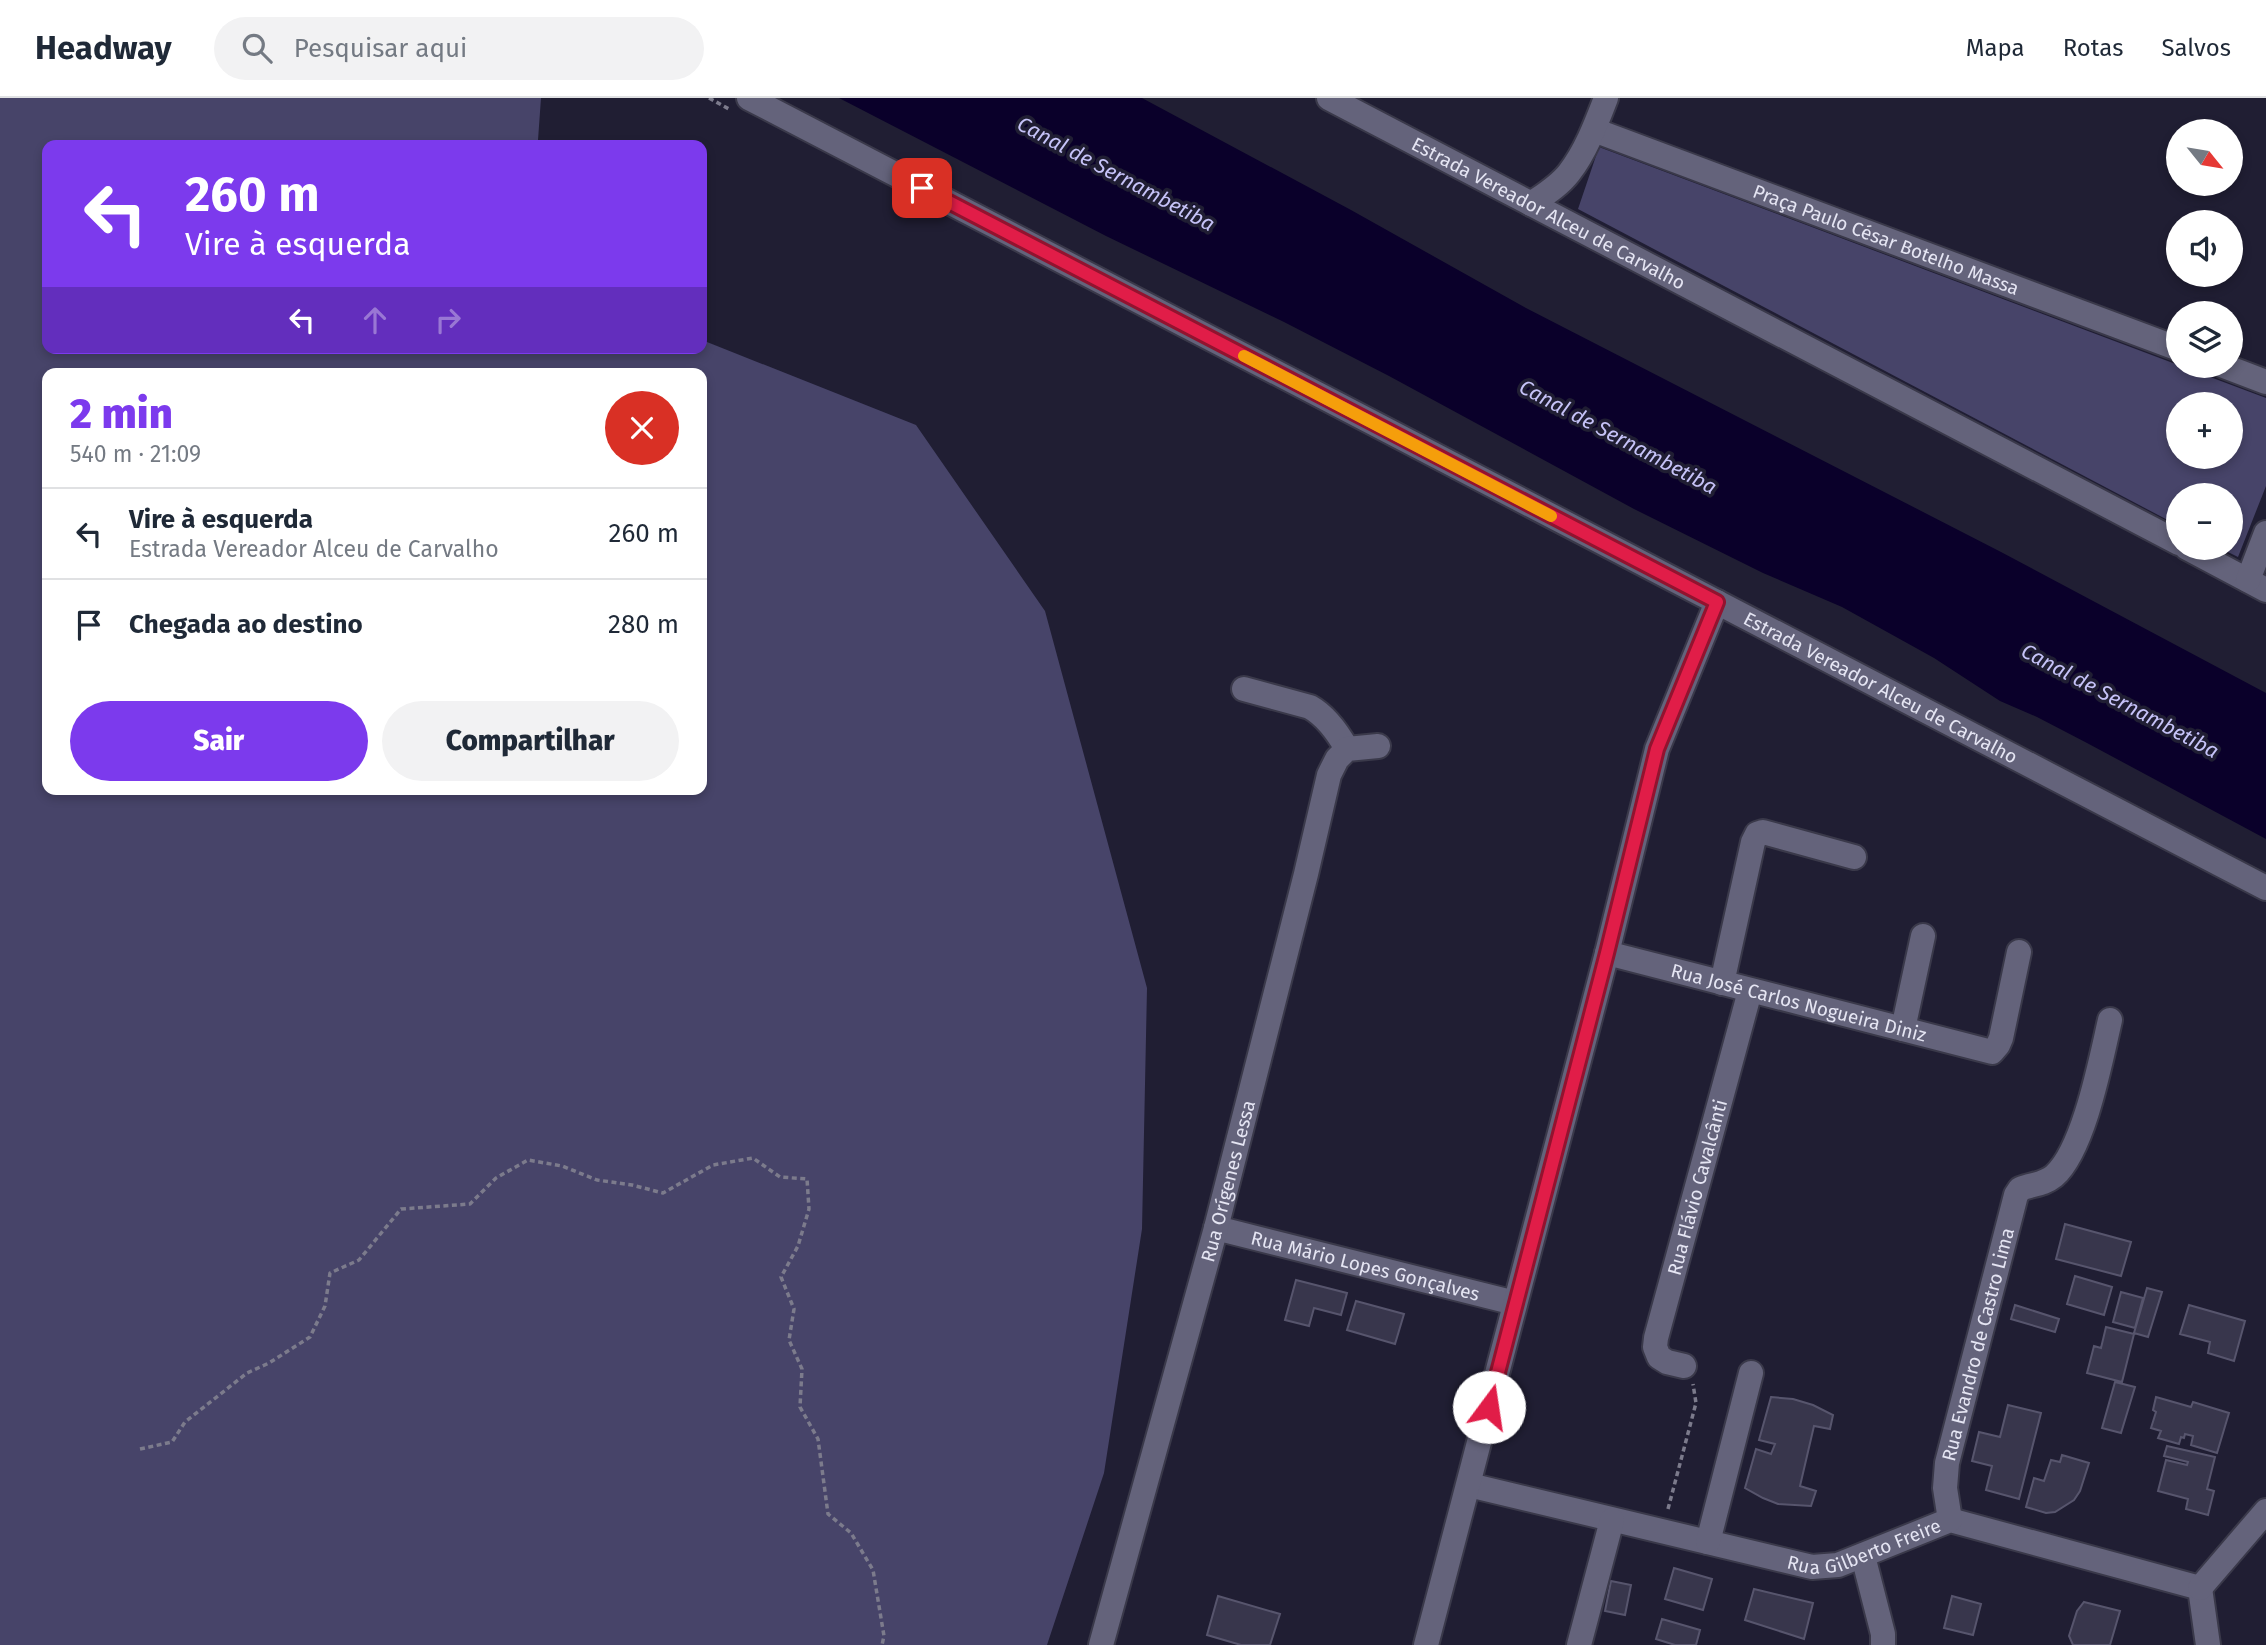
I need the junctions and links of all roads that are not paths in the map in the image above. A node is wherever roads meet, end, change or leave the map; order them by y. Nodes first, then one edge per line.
1 (749, 98) edge
2 (1329, 98) edge
3 (1606, 98) edge
4 (1594, 130) junction
5 (1531, 204) junction
6 (2166, 344) edge
7 (2243, 373) edge
8 (2266, 382) edge
9 (2266, 533) edge
10 (2166, 536) edge
11 (2210, 560) edge
12 (2257, 585) edge
13 (1717, 602) junction
14 (1244, 689) dead end
15 (1378, 746) dead end
16 (1347, 749) junction
17 (1854, 856) dead end
18 (2266, 888) edge
19 (1923, 936) dead end
20 (2019, 952) dead end
21 (1607, 953) junction
22 (1722, 983) junction
23 (1750, 991) junction
24 (2110, 1020) dead end
25 (1903, 1029) junction
26 (1216, 1228) junction
27 (1515, 1303) junction
28 (1684, 1366) road end
29 (1751, 1373) dead end
30 (1469, 1485) junction
31 (2266, 1511) edge
32 (1612, 1520) junction
33 (1950, 1520) junction
34 (1708, 1542) junction
35 (1863, 1556) junction
36 (2200, 1588) junction
37 (1101, 1645) edge
38 (1426, 1645) edge
39 (1579, 1645) edge
40 (1883, 1645) edge
41 (2208, 1645) edge

1 - 13 street, Estrada Vereador Alceu de Carvalho
2 - 5 street, Estrada Vereador Alceu de Carvalho
3 - 4 street
4 - 5 street
4 - 6 street, Praça Paulo César Botelho Massa
5 - 10 street, Estrada Vereador Alceu de Carvalho
7 - 8 street
9 - 12 street
11 - 12 street
13 - 18 street, Estrada Vereador Alceu de Carvalho
13 - 21 street
14 - 16 street
15 - 16 street
16 - 26 street, Rua Orígenes Lessa
17 - 22 street
19 - 25 street
20 - 25 street, Rua José Carlos Nogueira Diniz
21 - 22 street, Rua José Carlos Nogueira Diniz
21 - 27 street
22 - 23 street, Rua José Carlos Nogueira Diniz
23 - 25 street, Rua José Carlos Nogueira Diniz
23 - 28 street, Rua Flávio Cavalcânti
24 - 33 street, Rua Evandro de Castro Lima
26 - 27 street, Rua Mário Lopes Gonçalves
26 - 37 street, Rua Orígenes Lessa
27 - 30 street
29 - 34 street
30 - 32 street, Rua Gilberto Freire
30 - 38 street
31 - 36 street
32 - 34 street, Rua Gilberto Freire
32 - 39 street
33 - 35 street, Rua Gilberto Freire
33 - 36 street, Rua Gilberto Freire
34 - 35 street, Rua Gilberto Freire
35 - 40 street
36 - 41 street

